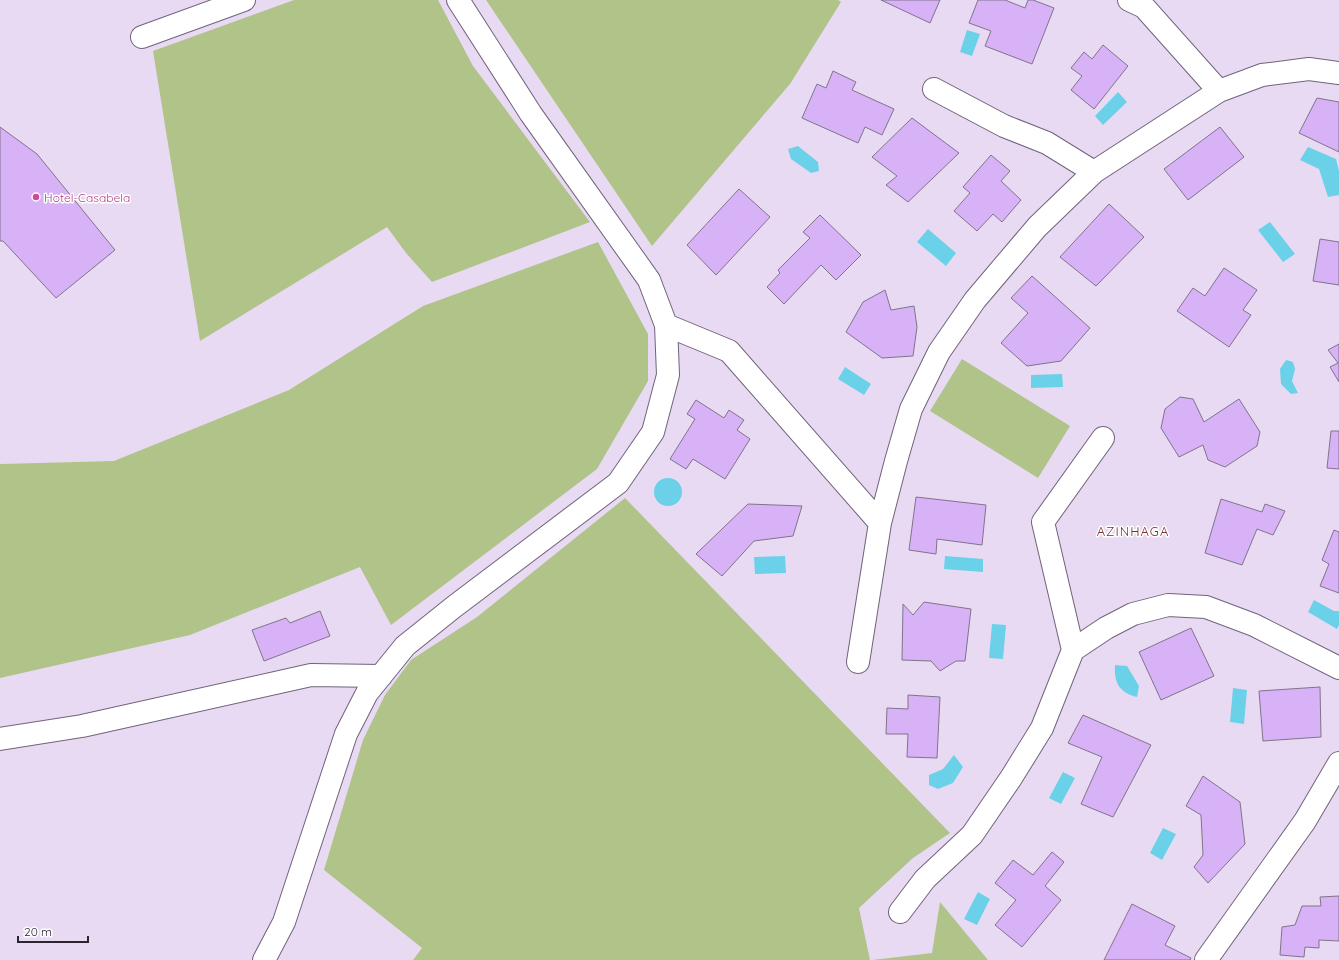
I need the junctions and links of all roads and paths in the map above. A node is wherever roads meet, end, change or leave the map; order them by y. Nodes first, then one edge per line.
1 (244, 0) edge
2 (458, 0) edge
3 (1130, 0) edge
4 (142, 37) dead end
5 (1339, 72) edge
6 (934, 90) dead end
7 (1218, 91) junction
8 (1094, 172) junction
9 (666, 325) junction
10 (1103, 438) dead end
11 (880, 523) junction
12 (1073, 650) junction
13 (858, 662) dead end
14 (1339, 668) edge
15 (381, 676) junction
16 (0, 739) edge
17 (1339, 763) edge
18 (900, 912) dead end
19 (264, 960) edge
20 (1206, 960) edge

1 - 4 street
2 - 9 street
3 - 7 street
5 - 7 street
6 - 8 street
7 - 8 street
8 - 11 street
9 - 11 street
9 - 15 street
10 - 12 street
11 - 13 street
12 - 14 street
12 - 18 street
15 - 16 street
15 - 19 street
17 - 20 street

